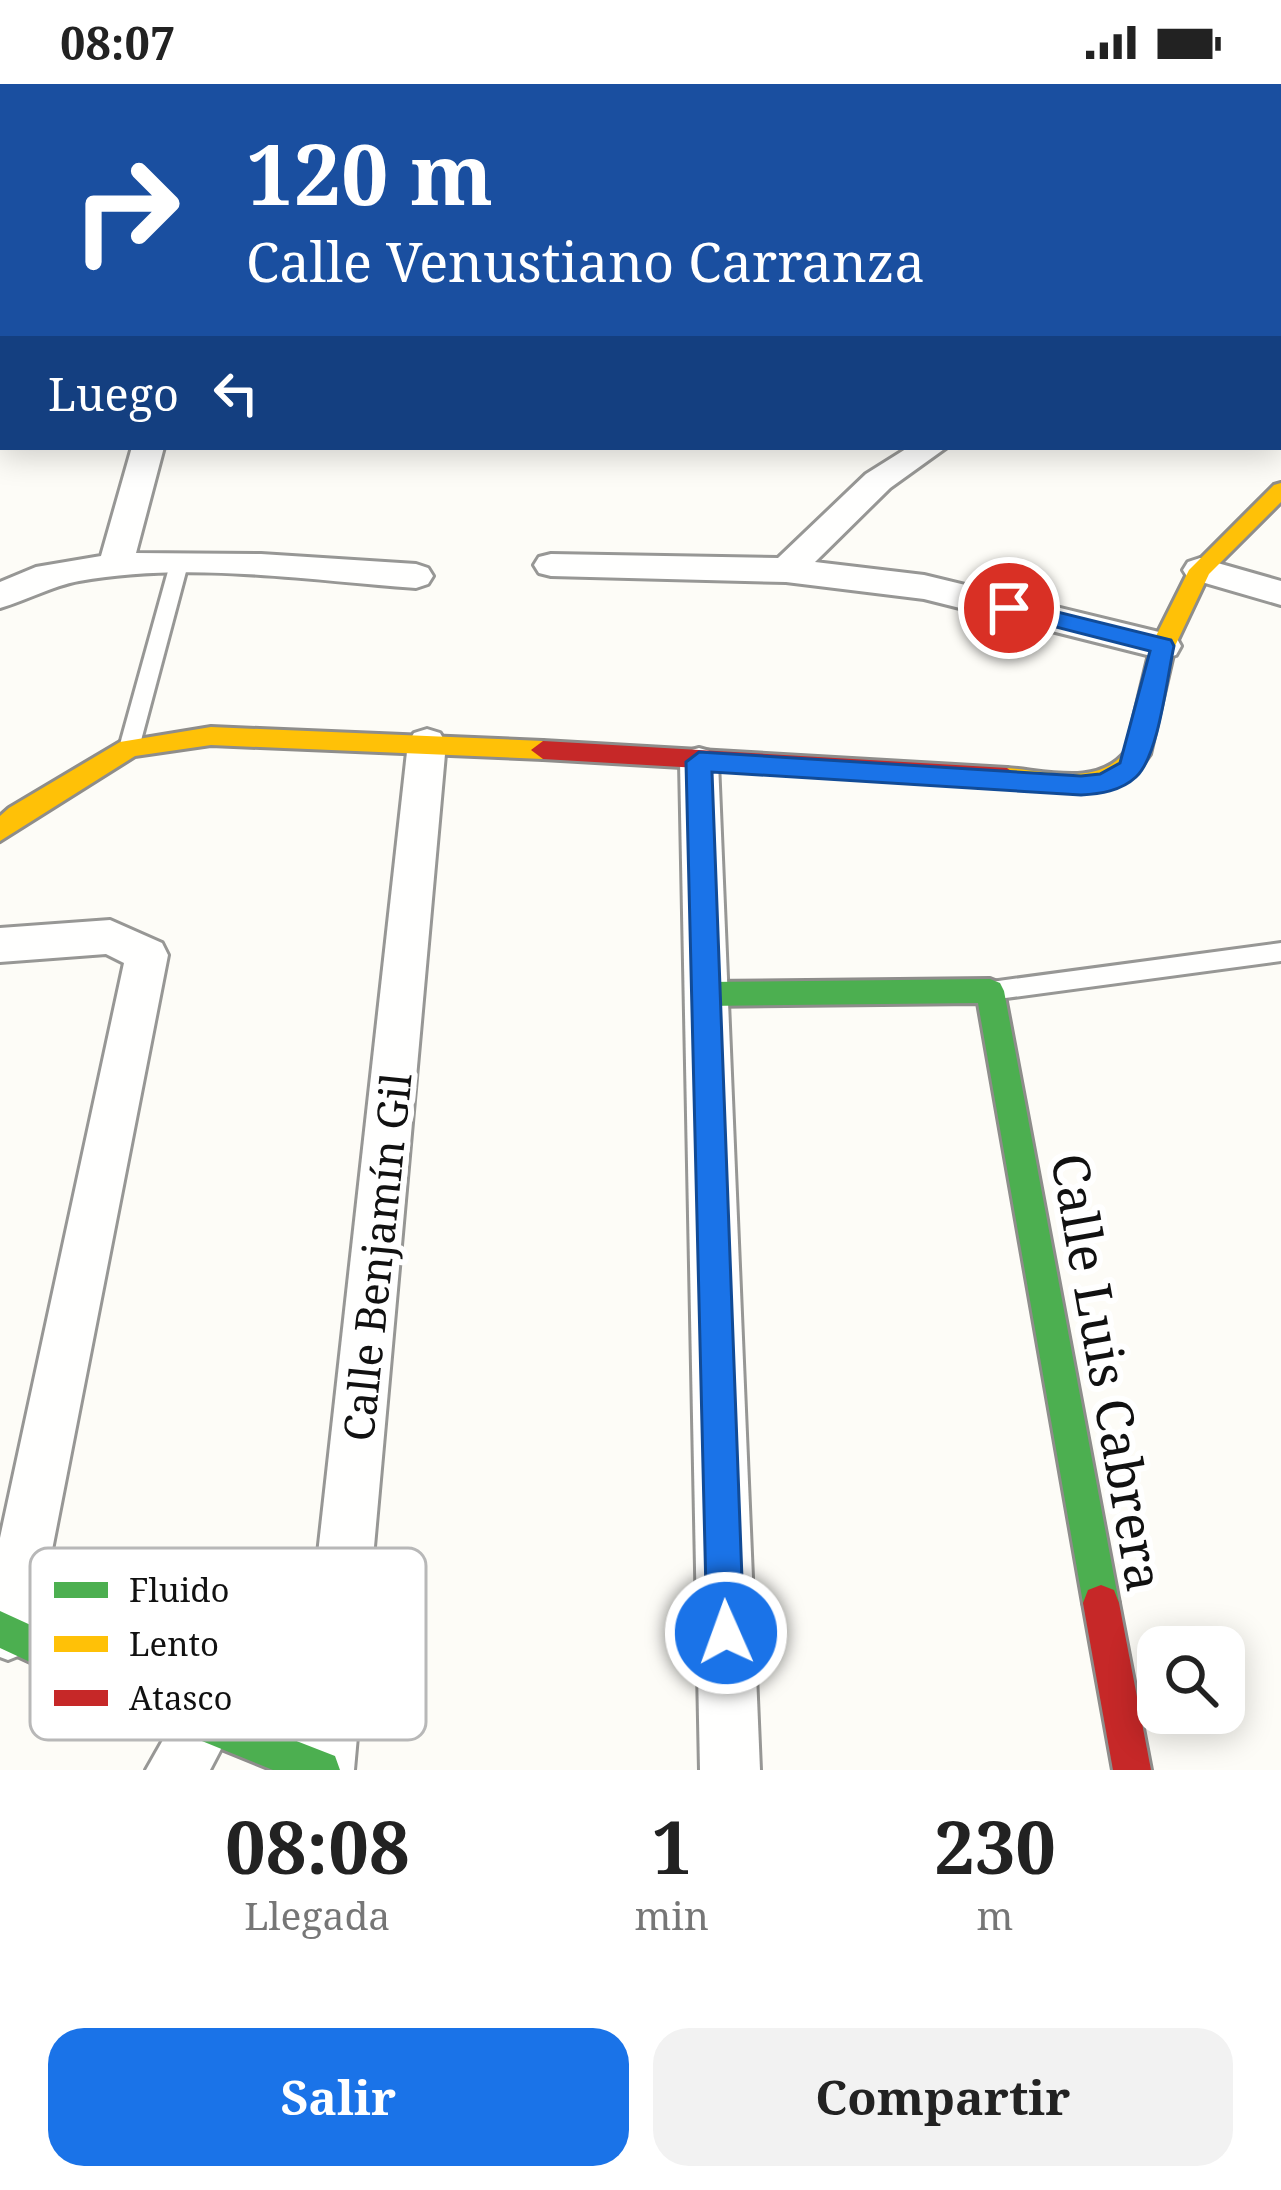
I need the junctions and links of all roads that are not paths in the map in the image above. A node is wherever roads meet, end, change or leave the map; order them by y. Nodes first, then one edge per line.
1 (147, 450) edge
2 (926, 450) edge
3 (1281, 490) edge
4 (116, 562) junction
5 (179, 564) junction
6 (551, 565) dead end
7 (1200, 570) junction
8 (786, 571) junction
9 (416, 576) dead end
10 (1281, 592) edge
11 (0, 596) edge
12 (1162, 646) junction
13 (428, 743) junction
14 (130, 748) junction
15 (699, 762) junction
16 (0, 831) edge
17 (0, 945) edge
18 (1281, 952) edge
19 (990, 991) junction
20 (705, 994) junction
21 (346, 1548) edge
22 (4, 1631) edge
23 (30, 1647) edge
24 (326, 1740) edge
25 (190, 1747) edge
26 (323, 1770) edge
27 (730, 1770) edge
28 (1132, 1770) edge

1 - 4 street
2 - 8 street
3 - 7 street
4 - 5 street
4 - 11 street
5 - 9 street
5 - 14 lane
6 - 8 street
7 - 10 street
7 - 12 street
8 - 12 street
12 - 15 street
13 - 14 street
13 - 15 street
13 - 21 street, Calle Benjamín Gil
14 - 16 street
15 - 20 street
17 - 22 street
18 - 19 lane
19 - 20 street
19 - 28 street, Calle Luis Cabrera
20 - 27 street
22 - 23 street
24 - 26 street, Calle Benjamín Gil
25 - 26 street

